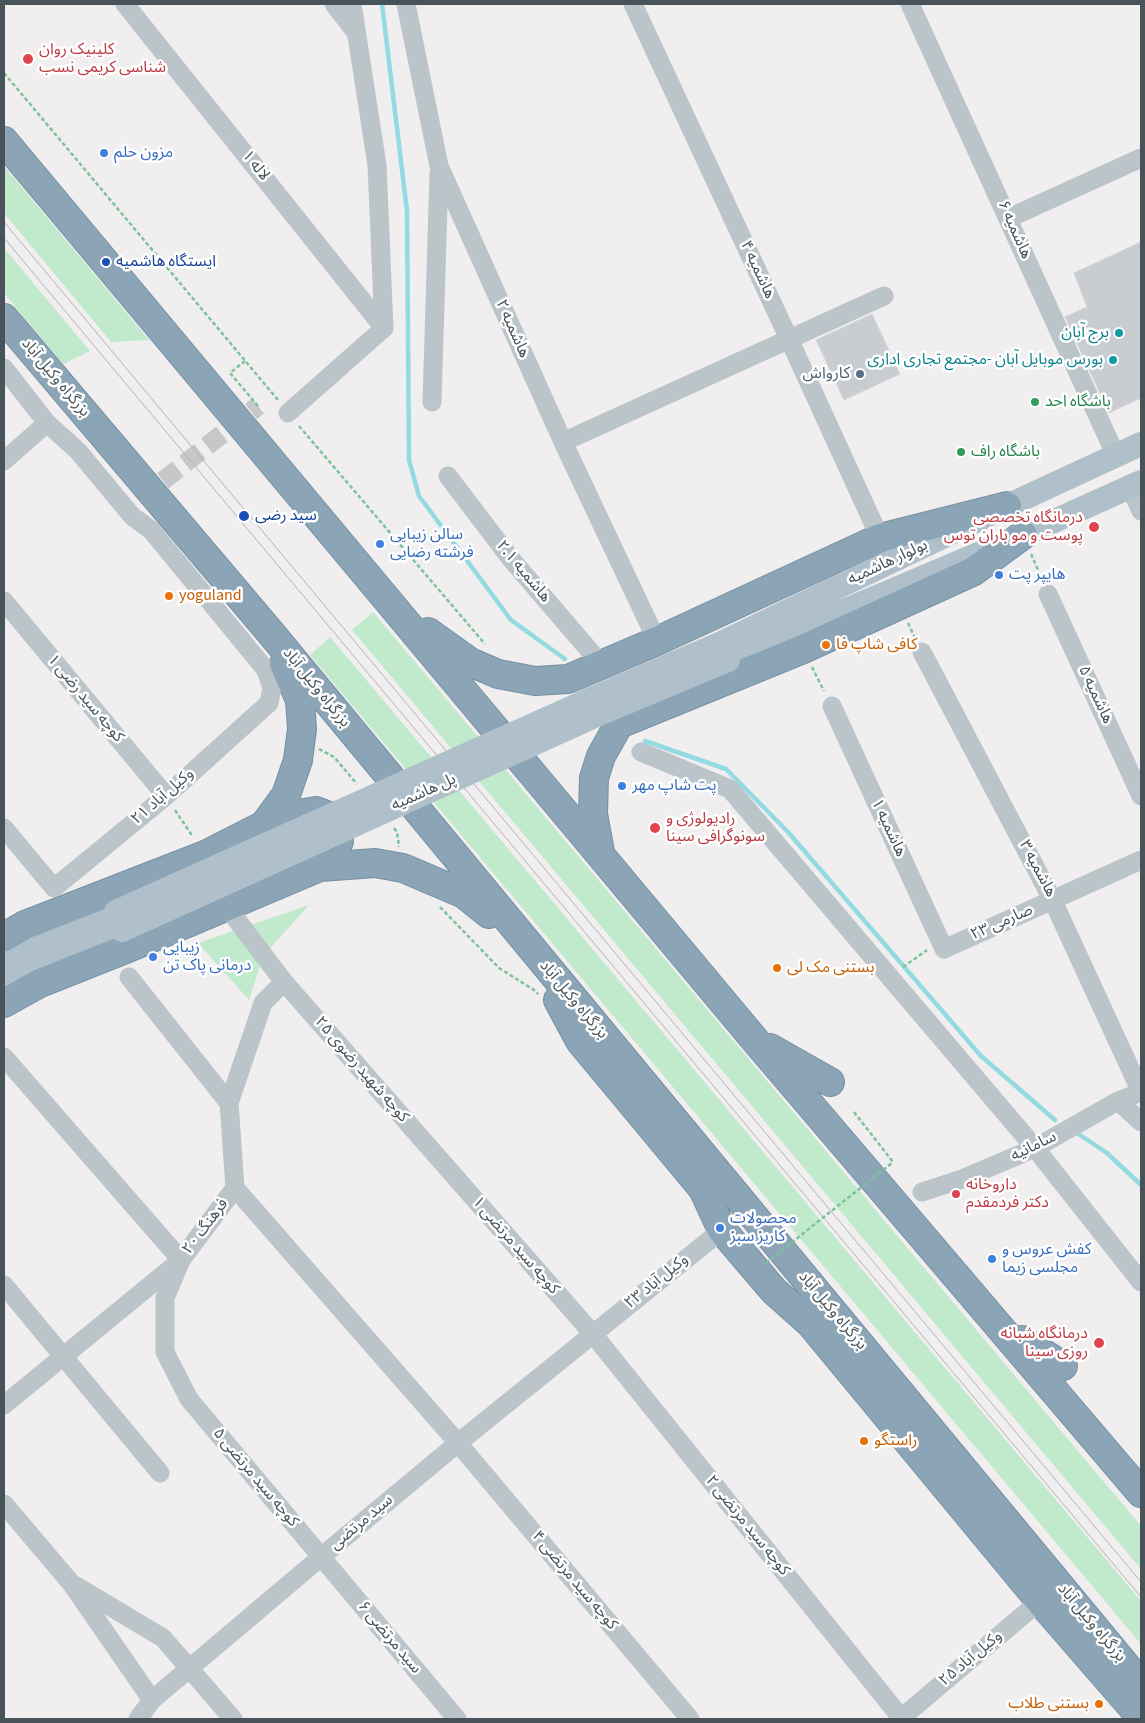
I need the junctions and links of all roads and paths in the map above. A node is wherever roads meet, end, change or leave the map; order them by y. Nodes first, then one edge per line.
1 (126, 4) edge
2 (334, 4) edge
3 (352, 4) edge
4 (406, 4) edge
5 (633, 4) edge
6 (910, 4) edge
7 (357, 33) junction
8 (4, 73) edge
9 (4, 141) edge
10 (1141, 158) edge
11 (439, 166) junction
12 (1008, 218) junction
13 (884, 296) dead end
14 (4, 318) edge
15 (384, 328) junction
16 (789, 339) junction
17 (245, 361) junction
18 (4, 368) edge
19 (432, 402) dead end
20 (258, 406) dead end
21 (288, 413) junction
22 (48, 423) junction
23 (563, 442) junction
24 (1141, 444) edge
25 (1116, 456) junction
26 (4, 461) edge
27 (448, 476) dead end
28 (1136, 484) edge
29 (1007, 506) junction
30 (1141, 511) edge
31 (1023, 534) junction
32 (880, 538) junction
33 (1048, 594) joint
34 (4, 601) edge
35 (393, 606) junction
36 (899, 606) junction
37 (270, 632) junction
38 (657, 641) junction
39 (803, 648) junction
40 (489, 650) dead end
41 (722, 652) junction
42 (922, 652) joint
43 (602, 665) junction
44 (568, 679) junction
45 (832, 706) joint
46 (619, 724) junction
47 (641, 752) dead end
48 (166, 796) junction
49 (1141, 796) edge
50 (264, 825) junction
51 (4, 828) edge
52 (204, 854) junction
53 (601, 856) junction
54 (1141, 860) edge
55 (320, 867) junction
56 (1053, 900) junction
57 (227, 907) junction
58 (119, 921) junction
59 (4, 937) edge
60 (526, 943) junction
61 (942, 945) junction
62 (4, 961) edge
63 (129, 977) dead end
64 (890, 977) junction
65 (284, 982) junction
66 (4, 984) edge
67 (4, 1003) edge
68 (754, 1039) junction
69 (4, 1057) edge
70 (830, 1082) dead end
71 (1141, 1092) edge
72 (1118, 1101) junction
73 (229, 1103) junction
74 (854, 1112) dead end
75 (1141, 1122) edge
76 (1035, 1148) junction
77 (438, 1158) joint
78 (235, 1188) junction
79 (922, 1192) dead end
80 (722, 1230) junction
81 (181, 1260) junction
82 (766, 1263) dead end
83 (1141, 1282) edge
84 (4, 1285) edge
85 (998, 1325) junction
86 (592, 1334) junction
87 (64, 1356) junction
88 (1062, 1366) dead end
89 (4, 1406) edge
90 (458, 1443) junction
91 (160, 1473) dead end
92 (1141, 1493) edge
93 (4, 1504) edge
94 (321, 1557) junction
95 (71, 1583) junction
96 (1040, 1601) junction
97 (190, 1667) junction
98 (1141, 1684) edge
99 (152, 1700) junction
100 (1141, 1713) edge
101 (138, 1719) edge
102 (234, 1719) edge
103 (456, 1719) edge
104 (690, 1719) edge
105 (901, 1719) edge

1 - 15 street, لاله ۱
2 - 7 street
3 - 7 street
4 - 11 street, هاشمیه ۲
5 - 16 street, هاشمیه ۴
6 - 12 street, هاشمیه ۶
7 - 15 street
8 - 17 path
9 - 35 highway
10 - 12 street
11 - 19 street
11 - 23 street, هاشمیه ۲
12 - 25 street, هاشمیه ۶
13 - 16 street
14 - 37 highway, بزرگراه وکیل آباد
15 - 21 street
16 - 23 street
16 - 32 street, هاشمیه ۴
17 - 20 path
17 - 21 path
18 - 22 street
21 - 40 path
22 - 26 street
22 - 48 street, ۲۱ وکیل آباد
23 - 38 street, هاشمیه ۲
24 - 25 main road, بولوار هاشمیه
25 - 29 main road, بولوار هاشمیه
27 - 43 street, هاشمیه ۲.۱
28 - 30 street
28 - 31 main road, بولوار هاشمیه
29 - 32 highway
29 - 41 main road, بولوار هاشمیه
31 - 33 path
31 - 36 highway
31 - 41 main road, بولوار هاشمیه
32 - 38 highway
33 - 49 street, هاشمیه ۵
34 - 48 street, کوچه سید رضی ۱
35 - 44 highway
35 - 53 highway
36 - 39 highway
36 - 42 path
37 - 50 highway
37 - 60 highway, بزرگراه وکیل آباد
38 - 43 highway
39 - 45 path
39 - 46 highway
41 - 58 main road, پل هاشمیه, bridge
42 - 56 street, هاشمیه ۳
43 - 44 highway
44 - 46 highway
45 - 61 street, هاشمیه ۱
46 - 53 highway
47 - 64 street
48 - 51 street, ۲۱ وکیل آباد
48 - 52 path
50 - 52 highway
50 - 55 highway
52 - 59 highway
53 - 68 highway
54 - 56 street, صارمی ۲۳
55 - 57 highway
55 - 60 highway
56 - 61 street, صارمی ۲۳
56 - 71 street, هاشمیه ۳
57 - 65 street, کوچه شهید رضوی ۲۵
57 - 67 highway
58 - 62 main road
58 - 66 main road
60 - 80 highway
60 - 98 highway, بزرگراه وکیل آباد
61 - 64 path
63 - 73 street
64 - 76 street
65 - 73 street, فرهنگ ۲۰
65 - 77 street, کوچه شهید رضوی ۲۵
68 - 70 highway
68 - 85 highway
69 - 81 street
71 - 72 street, سامانیه
72 - 75 street
72 - 76 street, سامانیه
73 - 78 street, فرهنگ ۲۰
74 - 82 path, bridge
76 - 79 street, سامانیه
76 - 83 street
77 - 86 street, کوچه سید مرتضی ۱
78 - 81 street, فرهنگ ۲۰
78 - 90 street, کوچه سید مرتضی ۴
80 - 86 street, ۲۳ وکیل آباد
80 - 96 highway
81 - 87 street, فرهنگ ۲۰
81 - 94 street, کوچه سید مرتضی ۵
84 - 87 street
85 - 88 highway
85 - 92 highway
86 - 90 street, سید مرتضی
86 - 105 street, کوچه سید مرتضی ۲
87 - 89 street, فرهنگ ۲۰
87 - 91 street
90 - 94 street, سید مرتضی
90 - 104 street, کوچه سید مرتضی ۴
93 - 95 street
94 - 97 street, سید مرتضی
94 - 103 street, سید مرتضی ۶
95 - 97 street
95 - 99 street
96 - 100 highway
96 - 105 street, ۲۵ وکیل آباد
97 - 99 street, سید مرتضی
97 - 102 street
99 - 101 street, سید مرتضی

